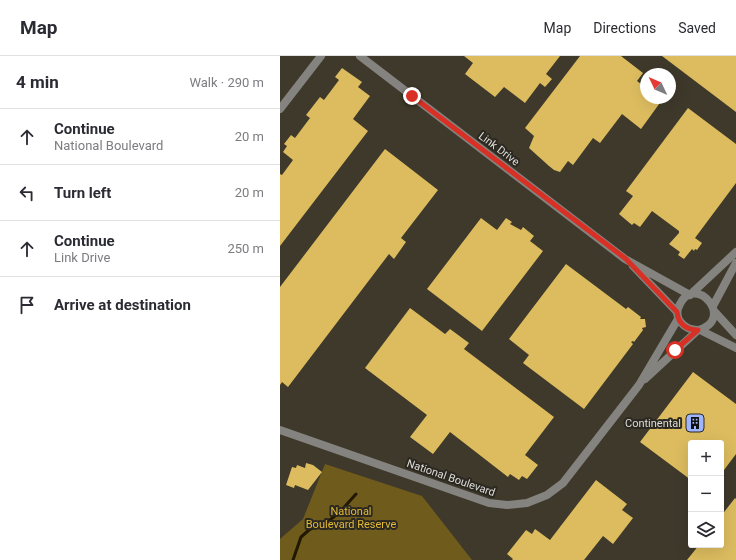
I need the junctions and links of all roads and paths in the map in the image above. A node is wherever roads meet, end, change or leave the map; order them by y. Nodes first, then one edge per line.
1 (321, 56) edge
2 (360, 56) edge
3 (280, 109) edge
4 (736, 252) edge
5 (626, 259) junction
6 (736, 263) edge
7 (691, 295) junction
8 (713, 308) junction
9 (678, 315) junction
10 (699, 330) junction
11 (736, 335) edge
12 (736, 348) edge
13 (639, 385) junction
14 (280, 430) edge

1 - 3 street
2 - 5 street, Link Drive
4 - 7 street
5 - 7 street, Link Drive
5 - 9 street, Link Drive
6 - 8 street
7 - 8 street
7 - 9 street
8 - 10 street
8 - 11 street
9 - 10 street
9 - 13 street, National Boulevard
10 - 12 street
10 - 13 street, National Boulevard
13 - 14 street, National Boulevard

